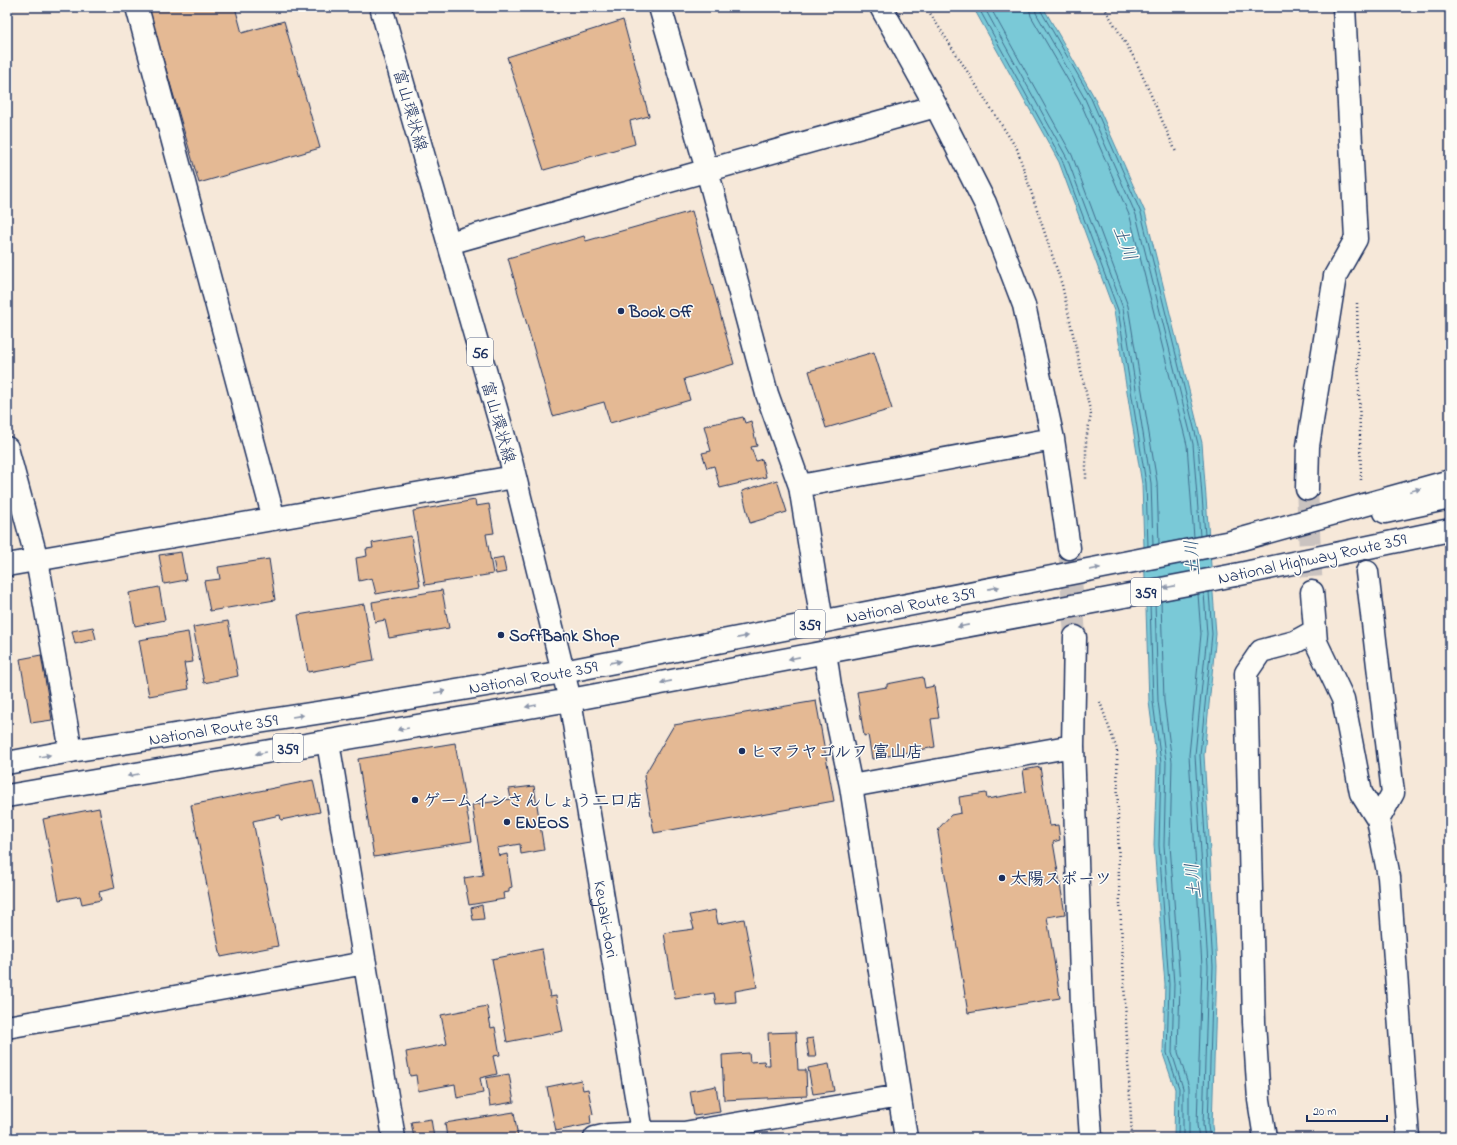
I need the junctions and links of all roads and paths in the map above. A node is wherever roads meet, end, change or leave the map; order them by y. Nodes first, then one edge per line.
1 (137, 7) edge
2 (381, 7) edge
3 (660, 7) edge
4 (880, 7) edge
5 (1104, 7) edge
6 (1344, 7) edge
7 (936, 106) junction
8 (1176, 152) dead end
9 (707, 170) junction
10 (449, 243) junction
11 (1358, 302) dead end
12 (1053, 439) junction
13 (7, 448) edge
14 (514, 477) junction
15 (1450, 481) edge
16 (800, 486) junction
17 (1361, 486) dead end
18 (1307, 489) tunnel mouth
19 (1450, 498) edge
20 (1381, 506) junction
21 (274, 519) junction
22 (1450, 530) edge
23 (1450, 546) edge
24 (1069, 548) tunnel mouth
25 (1387, 549) junction
26 (37, 560) junction
27 (7, 565) edge
28 (1367, 572) dead end
29 (1057, 576) joint
30 (1312, 592) tunnel mouth
31 (1056, 609) joint
32 (822, 622) junction
33 (1315, 631) junction
34 (1075, 636) tunnel mouth
35 (825, 652) junction
36 (563, 672) junction
37 (570, 700) junction
38 (328, 742) junction
39 (1073, 746) junction
40 (71, 751) junction
41 (7, 763) edge
42 (851, 786) junction
43 (7, 796) edge
44 (1378, 820) junction
45 (365, 964) junction
46 (7, 1027) edge
47 (899, 1096) junction
48 (643, 1136) edge
49 (394, 1138) edge
50 (595, 1138) edge
51 (906, 1138) edge
52 (1091, 1138) edge
53 (1265, 1138) edge
54 (1408, 1138) edge

1 - 21 main road
2 - 10 main road, 富山環状線 / 56
3 - 9 main road
4 - 7 main road
5 - 8 path
6 - 18 main road
7 - 9 main road
7 - 12 main road
9 - 10 main road
9 - 16 main road
10 - 14 main road, 富山環状線 / 56
11 - 17 path
12 - 16 main road
12 - 24 main road
13 - 26 main road
14 - 21 main road
14 - 36 main road, 富山環状線 / 56
20 -> 15 main road
16 - 32 main road
19 - 20 main road, National Highway Route 359
29 -> 20 main road, National Highway Route 359 / 359, bridge
21 - 26 main road
22 - 25 main road, National Highway Route 359 / 359
23 - 25 main road
25 -> 31 main road, National Highway Route 359 / 359, bridge
26 - 27 main road
26 - 40 main road
28 - 44 main road
32 -> 29 main road, National Route 359 / 359
30 - 33 main road
31 -> 35 main road, National Route 359 / 359
36 -> 32 main road, National Route 359 / 359
33 - 44 main road
33 - 53 main road
34 - 39 main road
35 -> 37 main road, National Route 359 / 359
35 - 42 main road
36 - 37 main road, 富山環状線 / 56
40 -> 36 main road, National Route 359 / 359
37 -> 38 main road, National Route 359 / 359
37 - 48 main road, Keyaki-dori
38 -> 43 main road, National Route 359 / 359
38 - 45 main road
39 - 42 main road
39 - 52 main road
41 -> 40 main road, National Route 359 / 359
42 - 47 main road
44 - 54 main road
45 - 46 main road
45 - 49 main road
47 - 48 main road
47 - 51 main road
48 - 50 main road

